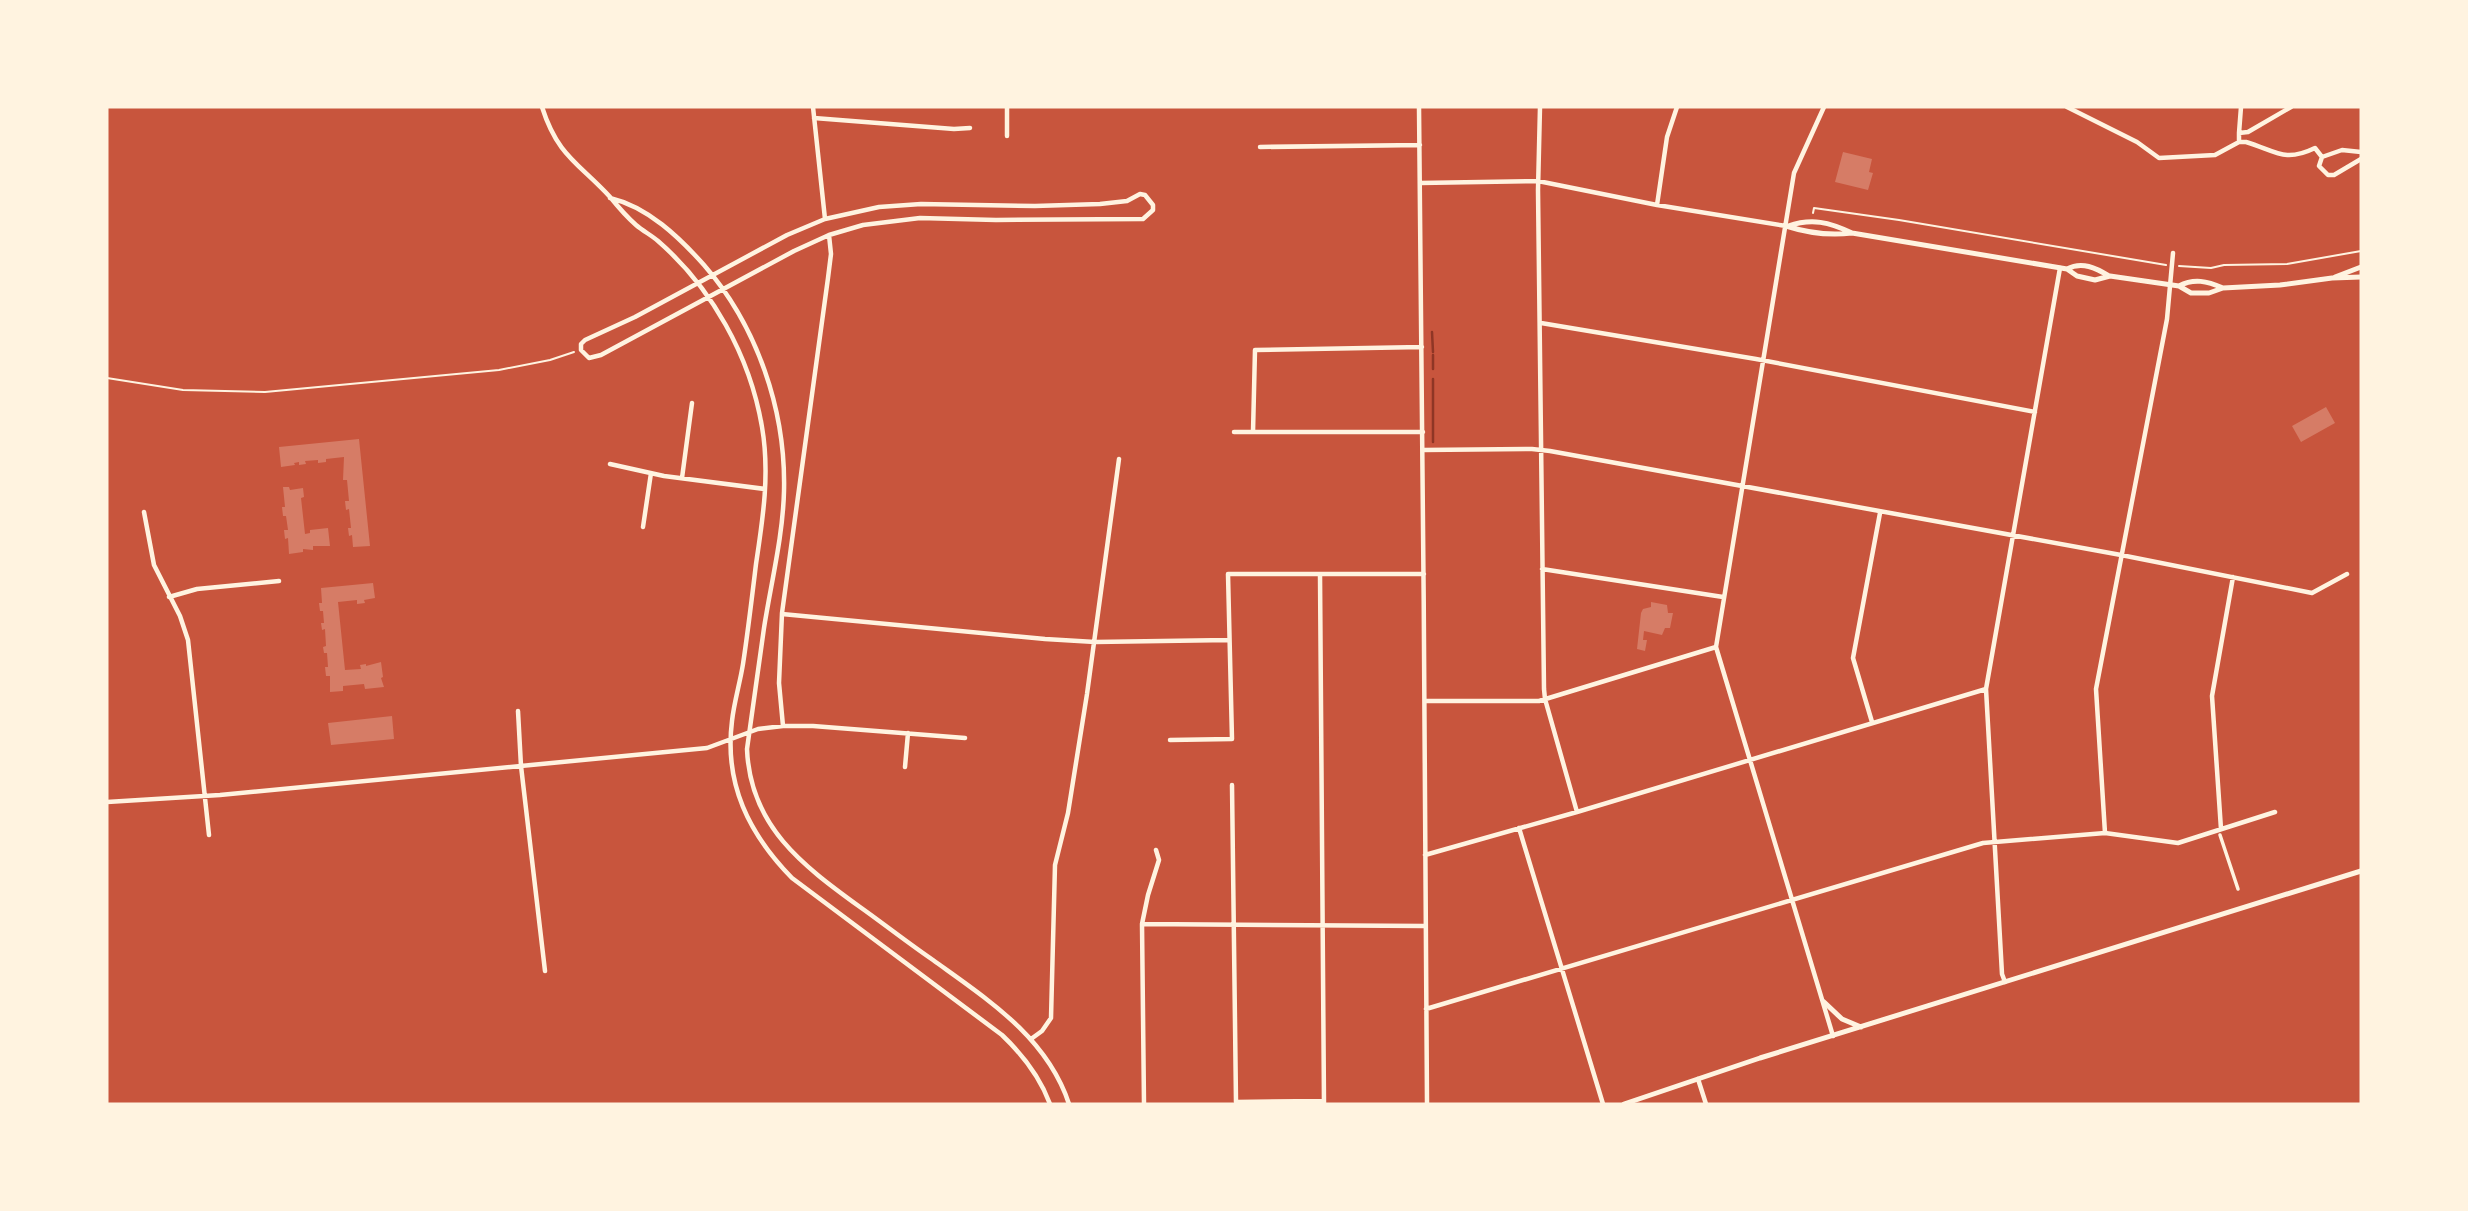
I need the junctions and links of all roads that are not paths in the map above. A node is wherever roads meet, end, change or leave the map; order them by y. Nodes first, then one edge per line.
1 (542, 107) edge
2 (814, 107) edge
3 (1007, 107) edge
4 (1419, 107) edge
5 (1540, 107) edge
6 (1677, 107) edge
7 (1824, 107) edge
8 (2067, 107) edge
9 (2248, 107) edge
10 (2291, 107) edge
11 (2241, 108) edge
12 (814, 118) junction
13 (970, 128) dead end
14 (2239, 133) junction
15 (1007, 136) dead end
16 (2239, 142) junction
17 (1420, 145) junction
18 (1260, 147) dead end
19 (2361, 152) edge
20 (2322, 156) junction
21 (2361, 159) edge
22 (1538, 181) junction
23 (1420, 183) junction
24 (610, 198) junction
25 (1657, 205) junction
26 (825, 219) junction
27 (1786, 226) junction
28 (1852, 233) junction
29 (829, 235) junction
30 (2173, 253) dead end
31 (2361, 267) edge
32 (2060, 268) junction
33 (2067, 269) junction
34 (713, 276) junction
35 (2110, 276) junction
36 (2332, 278) junction
37 (2361, 278) edge
38 (698, 283) junction
39 (2171, 285) junction
40 (2179, 286) junction
41 (2223, 288) junction
42 (723, 289) junction
43 (707, 297) junction
44 (1541, 323) junction
45 (1422, 347) junction
46 (1763, 361) junction
47 (692, 403) dead end
48 (2035, 412) junction
49 (1234, 432) dead end
50 (1253, 432) junction
51 (1423, 432) junction
52 (1423, 450) junction
53 (1542, 450) junction
54 (1119, 459) dead end
55 (610, 464) dead end
56 (652, 473) junction
57 (682, 478) junction
58 (1742, 486) junction
59 (765, 489) junction
60 (144, 512) dead end
61 (1880, 513) junction
62 (643, 527) dead end
63 (2013, 536) junction
64 (2122, 555) junction
65 (1542, 569) junction
66 (1424, 574) junction
67 (2347, 574) dead end
68 (1320, 575) junction
69 (2233, 577) junction
70 (279, 581) dead end
71 (169, 597) junction
72 (1723, 597) junction
73 (782, 614) junction
74 (1229, 640) junction
75 (1095, 642) junction
76 (1716, 647) junction
77 (1986, 689) junction
78 (1545, 699) junction
79 (1426, 701) junction
80 (518, 711) dead end
81 (1872, 722) junction
82 (783, 726) junction
83 (750, 732) junction
84 (908, 733) junction
85 (965, 738) dead end
86 (732, 740) junction
87 (1170, 740) dead end
88 (1751, 760) junction
89 (521, 766) junction
90 (905, 767) dead end
91 (1232, 785) dead end
92 (204, 796) junction
93 (107, 802) edge
94 (1577, 812) junction
95 (2275, 812) dead end
96 (1519, 828) junction
97 (2221, 832) junction
98 (2105, 833) junction
99 (209, 835) dead end
100 (1994, 841) junction
101 (1156, 850) dead end
102 (1425, 855) junction
103 (2361, 871) edge
104 (2238, 888) dead end
105 (1793, 901) junction
106 (1142, 924) junction
107 (1232, 925) junction
108 (1322, 926) junction
109 (1424, 926) junction
110 (1563, 970) junction
111 (545, 971) dead end
112 (2006, 982) junction
113 (1824, 1002) junction
114 (1426, 1009) junction
115 (1861, 1027) junction
116 (1833, 1036) junction
117 (1031, 1039) junction
118 (1698, 1078) junction
119 (1639, 1101) edge
120 (1324, 1102) edge
121 (1050, 1104) edge
122 (1069, 1104) edge
123 (1144, 1104) edge
124 (1427, 1104) edge
125 (1603, 1104) edge
126 (1624, 1104) edge
127 (1706, 1104) edge

1 - 24 street
2 - 12 street
3 - 15 street
4 - 17 street
5 - 22 street
6 - 25 street
7 - 27 street
8 - 16 street
9 - 11 street
10 - 14 street
11 - 14 street
12 - 13 street
12 - 26 street
14 - 16 street
16 - 20 street
17 - 18 street
17 - 23 street
19 - 20 street
20 - 21 street
22 - 23 street
22 - 25 street
22 - 44 street
23 - 45 street
24 - 34 street
24 - 38 street
25 - 27 street
26 - 29 street
26 - 34 street
27 - 28 street
27 - 28 street
27 - 46 street
28 - 32 street
29 - 42 street
29 - 73 street
30 - 39 street
31 - 36 street
32 - 33 street
32 - 48 street
33 - 35 street
33 - 35 street
34 - 38 street
34 - 42 street
35 - 39 street
36 - 37 street
36 - 41 street
38 - 43 street
38 - 43 street
39 - 40 street
39 - 64 street
40 - 41 street
40 - 41 street
42 - 43 street
42 - 83 street
43 - 59 street
44 - 46 street
44 - 53 street
45 - 50 street
45 - 51 street
46 - 48 street
46 - 58 street
47 - 57 street
48 - 63 street
49 - 50 street
50 - 51 street
51 - 52 street
52 - 53 street
52 - 66 street
53 - 58 street
53 - 65 street
54 - 75 street
55 - 56 street
56 - 57 street
56 - 62 street
57 - 59 street
58 - 61 street
58 - 72 street
59 - 86 street
60 - 71 street
61 - 63 street
61 - 81 street
63 - 64 street
63 - 77 street
64 - 69 street
64 - 98 street
65 - 72 street
65 - 78 street
66 - 68 street
66 - 79 street
67 - 69 street
68 - 74 street
68 - 108 street
69 - 97 street
70 - 71 street
71 - 92 street
72 - 76 street
73 - 75 street
73 - 82 street
74 - 75 street
74 - 87 street
75 - 117 street
76 - 78 street
76 - 88 street
77 - 81 street
77 - 100 street
78 - 79 street
78 - 94 street
79 - 102 street
80 - 89 street
81 - 88 street
82 - 83 street
82 - 84 street
83 - 86 street
83 - 117 street
84 - 85 street
84 - 90 street
86 - 89 street
86 - 121 street
88 - 94 street
88 - 105 street
89 - 92 street
89 - 111 street
91 - 107 street
92 - 93 street
92 - 99 street
94 - 96 street
95 - 97 street
96 - 102 street
96 - 110 street
97 - 98 street
97 - 104 street
98 - 100 street
100 - 105 street
100 - 112 street
101 - 106 street
102 - 109 street
103 - 112 street
105 - 110 street
105 - 113 street
106 - 107 street
106 - 123 street
107 - 108 street
107 - 120 street
108 - 109 street
108 - 120 street
109 - 114 street
110 - 114 street
110 - 125 street
112 - 115 street
113 - 115 street
113 - 116 street
114 - 124 street
115 - 116 street
116 - 118 street
117 - 122 street
118 - 119 street
118 - 127 street
119 - 126 street

